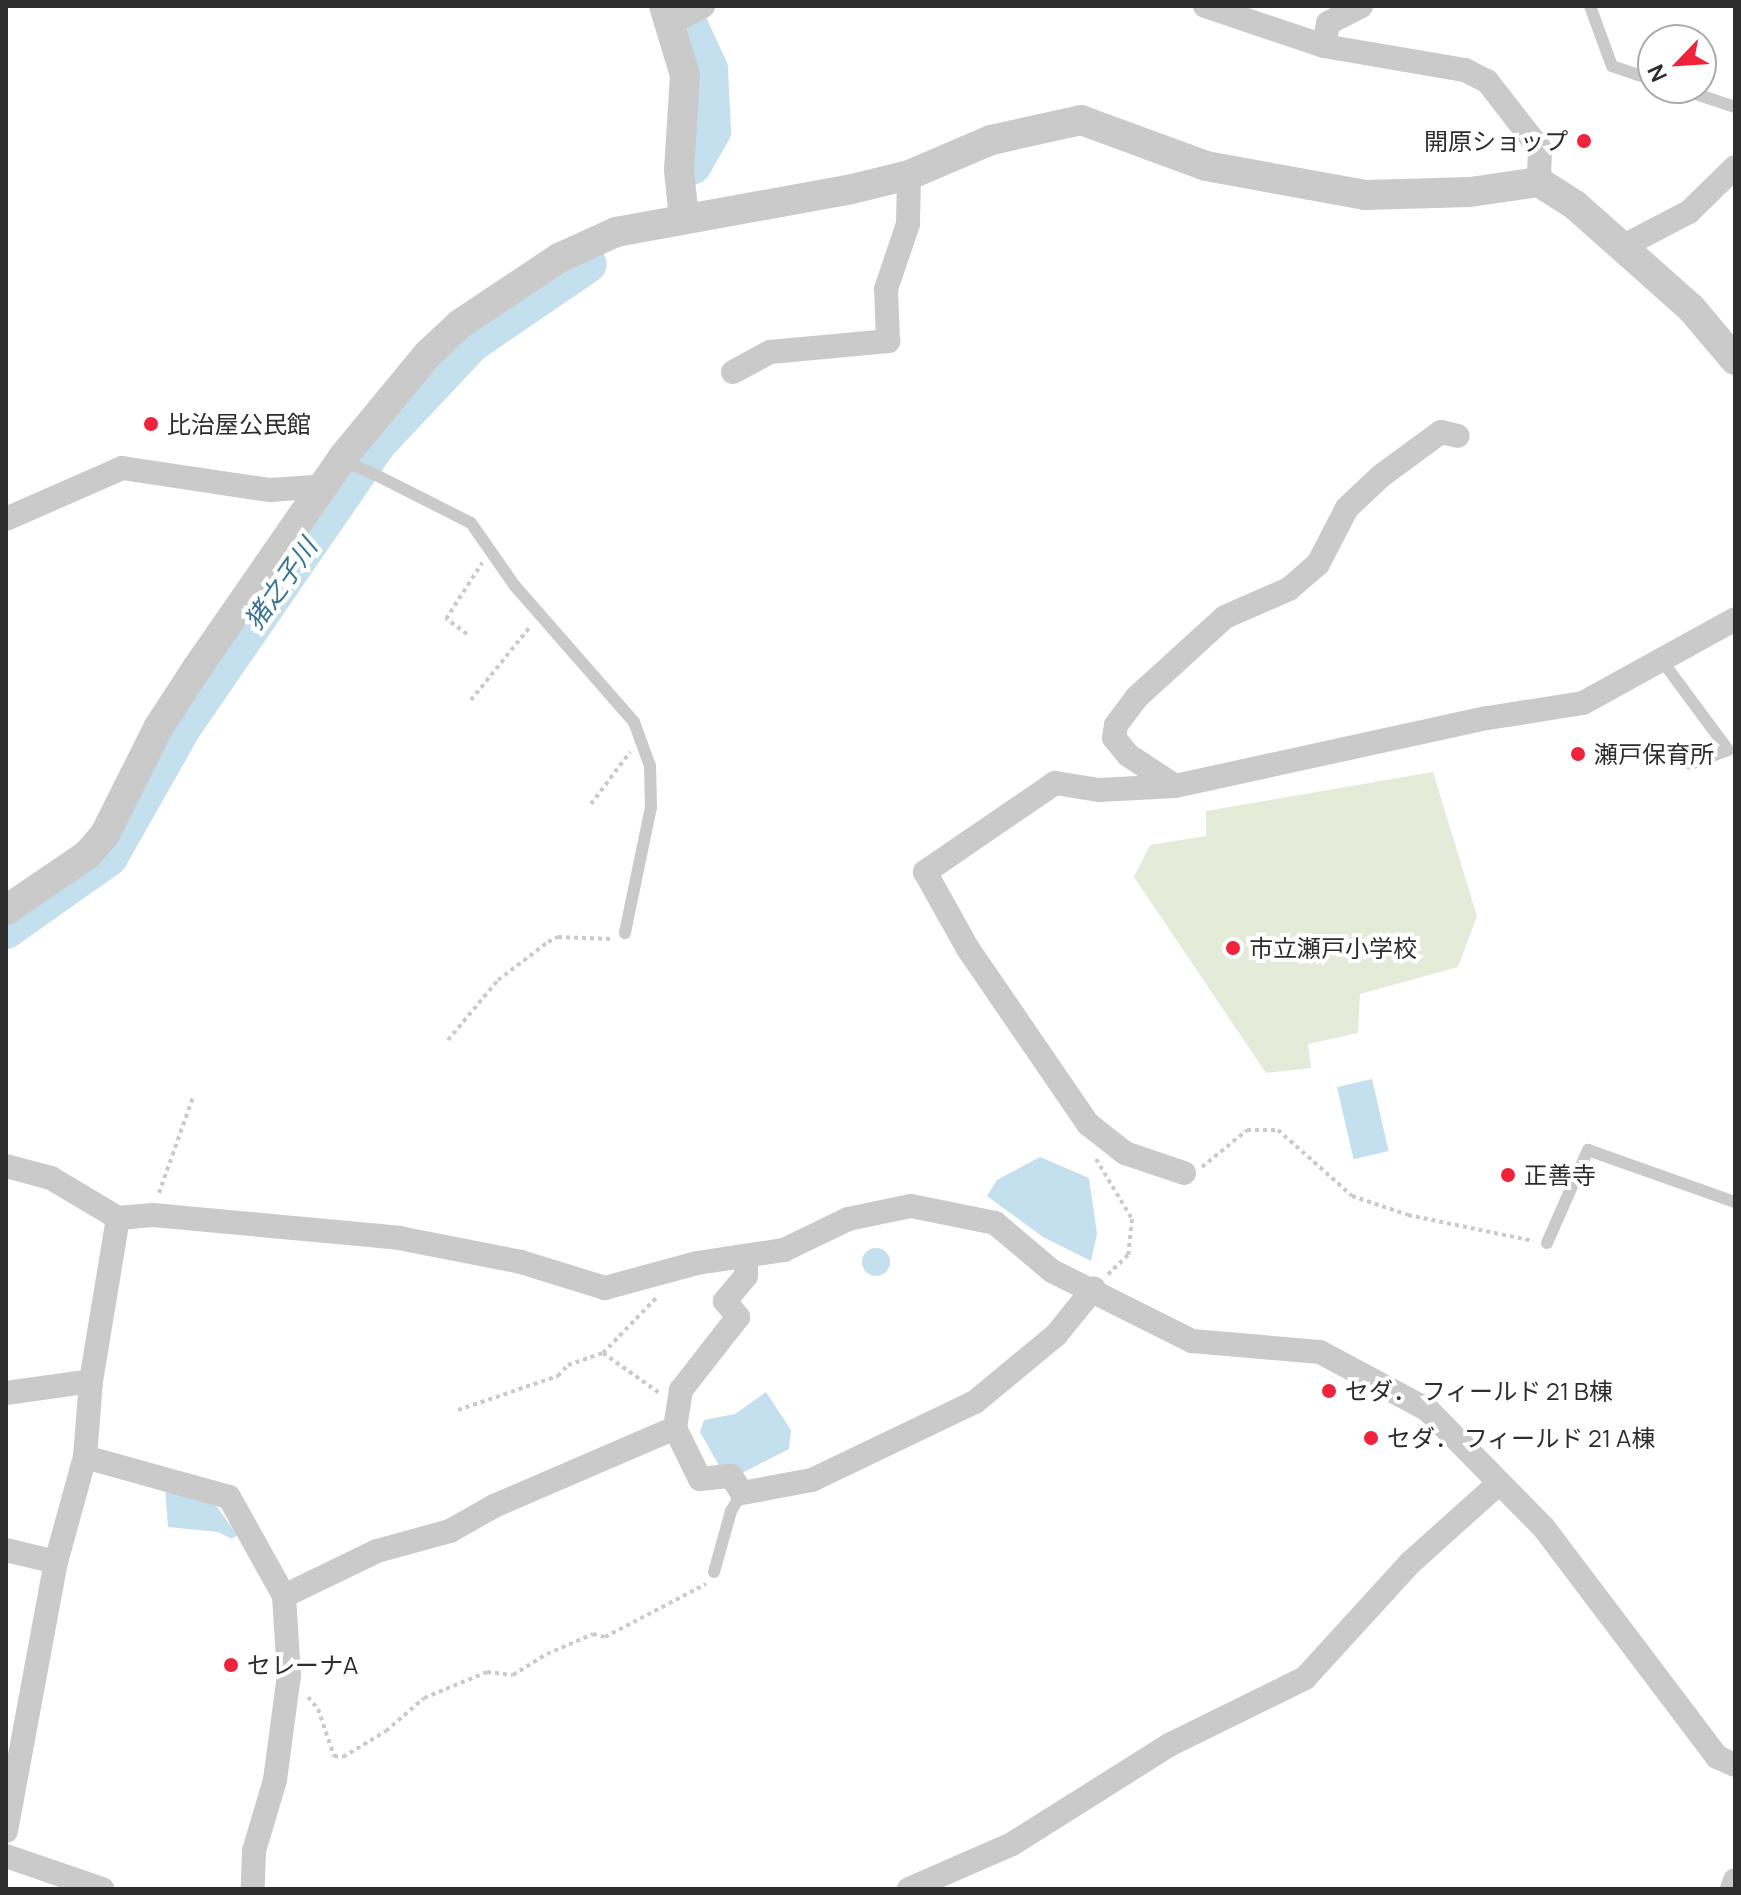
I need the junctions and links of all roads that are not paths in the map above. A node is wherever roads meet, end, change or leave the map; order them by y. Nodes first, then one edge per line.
1 (1205, 6) edge
2 (1361, 6) edge
3 (1590, 6) edge
4 (680, 13) edge
5 (1324, 46) junction
6 (1637, 75) edge
7 (1735, 167) edge
8 (909, 175) junction
9 (1539, 182) junction
10 (684, 219) junction
11 (1620, 248) junction
12 (1735, 360) edge
13 (733, 372) dead end
14 (1458, 436) dead end
15 (333, 472) junction
16 (6, 519) edge
17 (1735, 619) edge
18 (1663, 662) junction
19 (1690, 764) dead end
20 (1175, 786) junction
21 (6, 910) edge
22 (625, 933) road end
23 (6, 1166) edge
24 (1184, 1173) road end
25 (1735, 1202) edge
26 (118, 1218) junction
27 (1547, 1243) road end
28 (746, 1256) junction
29 (1094, 1288) junction
30 (91, 1381) junction
31 (6, 1393) edge
32 (676, 1421) junction
33 (85, 1457) junction
34 (1498, 1484) junction
35 (742, 1493) junction
36 (6, 1550) edge
37 (56, 1562) junction
38 (714, 1572) road end
39 (284, 1596) junction
40 (1735, 1765) edge
41 (8, 1822) edge
42 (6, 1856) edge
43 (1735, 1880) edge
44 (102, 1889) edge
45 (253, 1889) edge
46 (909, 1889) edge
47 (1732, 1889) edge

1 - 5 street
2 - 5 street
3 - 6 lane
4 - 10 street
5 - 9 street
7 - 11 street
8 - 9 street
8 - 10 street
8 - 13 street
9 - 11 street
10 - 15 street
11 - 12 street
14 - 20 street
15 - 16 street
15 - 21 street
15 - 22 lane, bridge
17 - 18 street
18 - 19 lane
18 - 20 street
20 - 24 street
23 - 26 street
25 - 27 lane
26 - 28 street
26 - 30 street
28 - 29 street
28 - 32 street
29 - 34 street
29 - 35 street
30 - 31 street
30 - 33 street
32 - 35 street
32 - 39 street
33 - 37 street
33 - 39 street
34 - 40 street
34 - 46 street
35 - 38 lane
36 - 37 street
37 - 41 street
39 - 45 street
42 - 44 street
43 - 47 street

